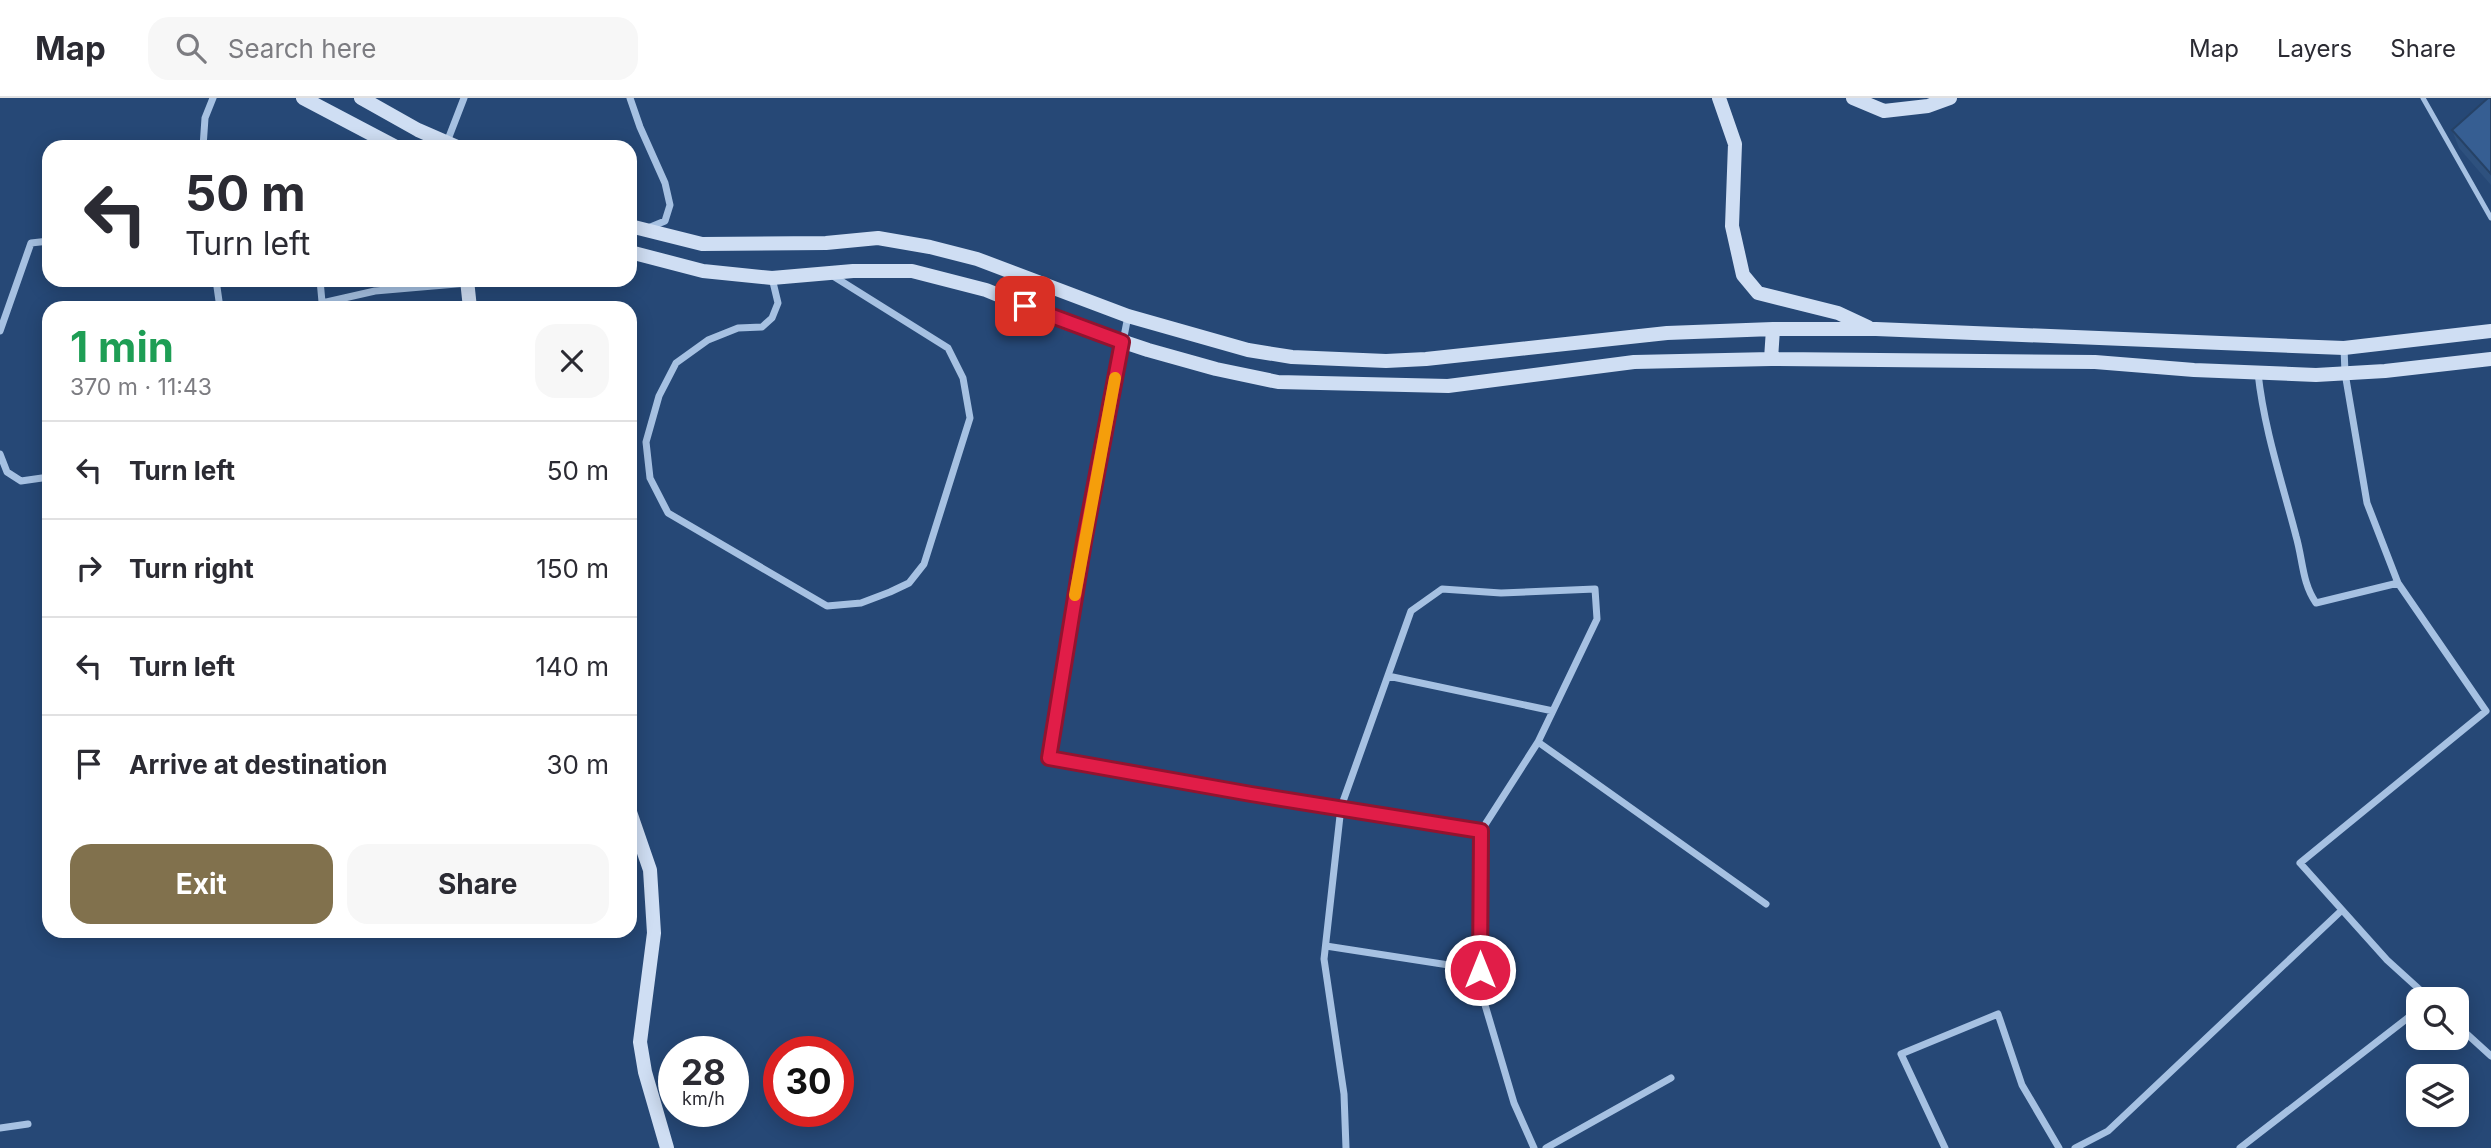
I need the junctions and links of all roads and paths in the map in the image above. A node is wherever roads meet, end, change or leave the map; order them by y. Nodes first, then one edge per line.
1 (212, 98) edge
2 (303, 98) edge
3 (361, 98) edge
4 (464, 98) edge
5 (630, 98) edge
6 (1719, 98) edge
7 (1853, 98) edge
8 (1950, 98) edge
9 (2423, 98) edge
10 (203, 140) edge
11 (383, 140) edge
12 (439, 140) edge
13 (451, 140) edge
14 (2491, 218) edge
15 (637, 228) edge
16 (646, 230) junction
17 (42, 241) edge
18 (637, 255) edge
19 (829, 274) junction
20 (772, 278) junction
21 (416, 287) edge
22 (327, 301) edge
23 (1128, 316) junction
24 (1773, 329) junction
25 (1876, 330) junction
26 (0, 331) edge
27 (2491, 331) edge
28 (1122, 342) junction
29 (2344, 348) junction
30 (1771, 359) junction
31 (2491, 359) edge
32 (2258, 373) junction
33 (2345, 373) junction
34 (0, 454) edge
35 (42, 478) edge
36 (2398, 583) junction
37 (1388, 676) junction
38 (1553, 712) junction
39 (1538, 742) junction
40 (1341, 807) junction
41 (1481, 831) junction
42 (637, 832) edge
43 (1766, 904) dead end
44 (2343, 911) junction
45 (1325, 946) junction
46 (1480, 970) junction
47 (2417, 987) edge
48 (2406, 1019) edge
49 (2469, 1036) edge
50 (2491, 1056) edge
51 (1671, 1079) dead end
52 (28, 1124) dead end
53 (0, 1128) edge
54 (667, 1148) edge
55 (1346, 1148) edge
56 (1534, 1148) edge
57 (1546, 1148) edge
58 (1945, 1148) edge
59 (2059, 1148) edge
60 (2075, 1148) edge
61 (2240, 1148) edge

1 - 10 street
2 - 11 main road
3 - 12 main road
4 - 13 street
5 - 16 street
6 - 25 main road
7 - 8 main road
9 - 14 lane
15 - 16 main road
16 - 23 main road
17 - 26 street
18 - 20 main road
19 - 20 main road
19 - 20 street
19 - 28 main road
21 - 22 street
23 - 24 main road
23 - 28 street
24 - 25 main road
24 - 30 main road
25 - 29 main road
27 - 29 main road
28 - 30 main road
28 - 40 street
29 - 33 street
30 - 32 main road
31 - 33 main road
32 - 33 main road
32 - 36 street
33 - 36 street
34 - 35 street
36 - 44 street
37 - 38 street
37 - 38 street
37 - 40 street
38 - 39 street
39 - 41 street
39 - 43 street
40 - 41 street
40 - 45 street
41 - 46 street
42 - 54 main road
44 - 47 street
44 - 60 street
45 - 46 street
45 - 55 street
46 - 56 street
48 - 61 street
49 - 50 street
51 - 57 street
52 - 53 street
58 - 59 street

